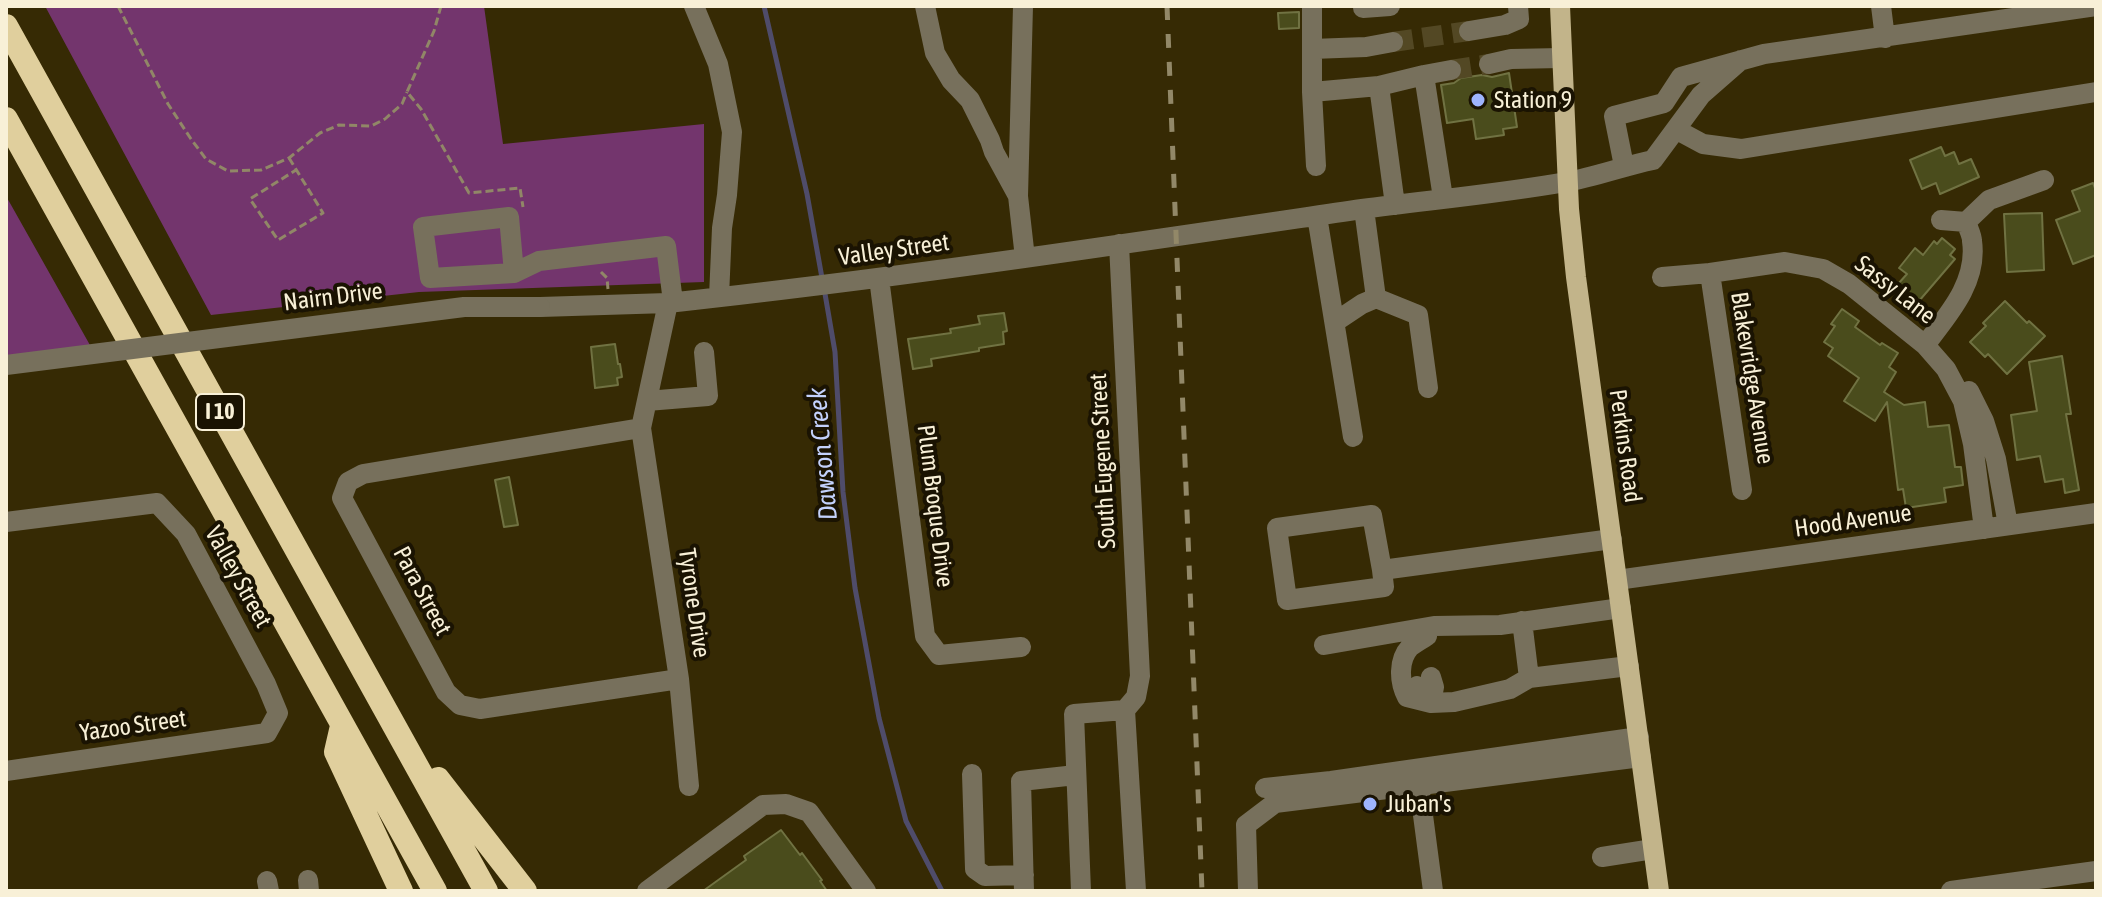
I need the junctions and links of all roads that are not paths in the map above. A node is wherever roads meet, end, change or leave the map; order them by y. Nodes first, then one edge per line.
1 (13, 6) edge
2 (694, 6) edge
3 (925, 6) edge
4 (1023, 6) edge
5 (1312, 6) edge
6 (1363, 6) edge
7 (1390, 6) edge
8 (1518, 6) edge
9 (1560, 6) edge
10 (1881, 6) edge
11 (2096, 6) edge
12 (6, 26) edge
13 (1469, 31) tunnel mouth
14 (1885, 38) junction
15 (1393, 42) tunnel mouth
16 (1312, 49) junction
17 (1561, 58) junction
18 (1741, 60) junction
19 (1489, 64) tunnel mouth
20 (1451, 70) tunnel mouth
21 (1424, 75) junction
22 (1379, 86) junction
23 (1312, 92) junction
24 (2096, 92) edge
25 (49, 103) junction
26 (6, 119) edge
27 (1677, 130) junction
28 (1316, 166) dead end
29 (1624, 166) junction
30 (2044, 180) dead end
31 (1567, 182) junction
32 (1018, 196) junction
33 (1443, 198) junction
34 (1395, 205) junction
35 (1364, 209) junction
36 (1317, 216) junction
37 (1941, 220) dead end
38 (1966, 222) junction
39 (1119, 244) junction
40 (1025, 258) junction
41 (514, 273) junction
42 (1710, 273) junction
43 (1662, 277) dead end
44 (879, 278) junction
45 (719, 297) junction
46 (1376, 298) junction
47 (670, 302) junction
48 (1335, 322) junction
49 (1925, 345) junction
50 (704, 352) dead end
51 (6, 365) edge
52 (1946, 369) junction
53 (1428, 388) dead end
54 (647, 401) junction
55 (641, 428) junction
56 (1353, 437) dead end
57 (1742, 490) dead end
58 (2096, 513) edge
59 (6, 522) edge
60 (2008, 525) junction
61 (1984, 529) junction
62 (1612, 539) junction
63 (1382, 570) junction
64 (1617, 580) junction
65 (1621, 608) junction
66 (1522, 621) junction
67 (1431, 631) junction
68 (1324, 645) dead end
69 (1021, 647) dead end
70 (1629, 666) junction
71 (1529, 678) junction
72 (679, 679) junction
73 (1431, 703) junction
74 (1125, 710) junction
75 (391, 720) junction
76 (342, 726) junction
77 (267, 733) joint
78 (1640, 747) junction
79 (6, 771) edge
80 (972, 774) dead end
81 (1076, 775) junction
82 (1429, 784) dead end
83 (689, 786) dead end
84 (1265, 788) dead end
85 (1653, 849) junction
86 (1602, 857) dead end
87 (2096, 871) edge
88 (1024, 883) edge
89 (401, 891) edge
90 (435, 891) edge
91 (486, 891) edge
92 (525, 891) edge
93 (647, 891) edge
94 (866, 891) edge
95 (1081, 891) edge
96 (1136, 891) edge
97 (1248, 891) edge
98 (1433, 891) edge
99 (1659, 891) edge
100 (1951, 891) edge

1 - 25 highway
2 - 45 street
3 - 32 street
4 - 32 street
5 - 16 street
6 - 7 street
8 - 13 street
9 - 17 main road, Perkins Road
10 - 14 street
11 - 14 street
12 - 25 highway, I 10
14 - 18 street
15 - 16 street
16 - 23 street
17 - 19 street
17 - 31 main road, Perkins Road
18 - 27 street, Valley Street
18 - 29 street
20 - 21 street
21 - 22 street
21 - 33 street
22 - 23 street
22 - 34 street
23 - 28 street
24 - 27 street
25 - 75 highway, I 10
26 - 76 highway, I 10
27 - 29 street, Valley Street
29 - 31 street, Valley Street
30 - 38 street
31 - 33 street, Valley Street
31 - 62 main road, Perkins Road
32 - 40 street
33 - 34 street, Valley Street
34 - 35 street, Valley Street
35 - 36 street, Valley Street
35 - 46 street
36 - 39 street, Valley Street
36 - 48 street
37 - 38 street
38 - 49 street
39 - 40 street, Valley Street
39 - 74 street, South Eugene Street
40 - 44 street, Valley Street
41 - 41 street
41 - 47 street
42 - 43 street, Sassy Lane
42 - 49 street, Sassy Lane
42 - 57 street, Blakevridge Avenue
44 - 45 street, Valley Street
44 - 69 street, Plum Broque Drive
45 - 47 street, Valley Street
46 - 48 street
46 - 53 street
47 - 51 street, Nairn Drive, bridge
47 - 54 street
48 - 56 street
49 - 52 street, Sassy Lane
50 - 54 street
52 - 60 street, Sassy Lane
52 - 61 street, Sassy Lane
54 - 55 street
55 - 72 street, Tyrone Drive
55 - 72 street, Para Street
58 - 60 street, Hood Avenue
59 - 77 street, Valley Street
60 - 61 street, Hood Avenue
61 - 64 street, Hood Avenue
62 - 63 street
62 - 64 main road, Perkins Road
63 - 63 street
64 - 65 main road, Perkins Road
65 - 66 street
65 - 70 main road, Perkins Road
66 - 67 street
66 - 71 street
67 - 68 street
67 - 73 street
67 - 73 street
70 - 71 street
70 - 78 main road, Perkins Road
71 - 73 street
72 - 83 street, Tyrone Drive
74 - 81 street
74 - 96 street
75 - 91 highway, I 10
75 - 92 highway
76 - 89 highway
76 - 90 highway, I 10
77 - 79 street, Yazoo Street
78 - 82 street
78 - 84 street
78 - 85 main road, Perkins Road
80 - 88 street
81 - 88 street
81 - 95 street
85 - 86 street
85 - 99 main road, Perkins Road
87 - 100 street
93 - 94 street
97 - 98 street

